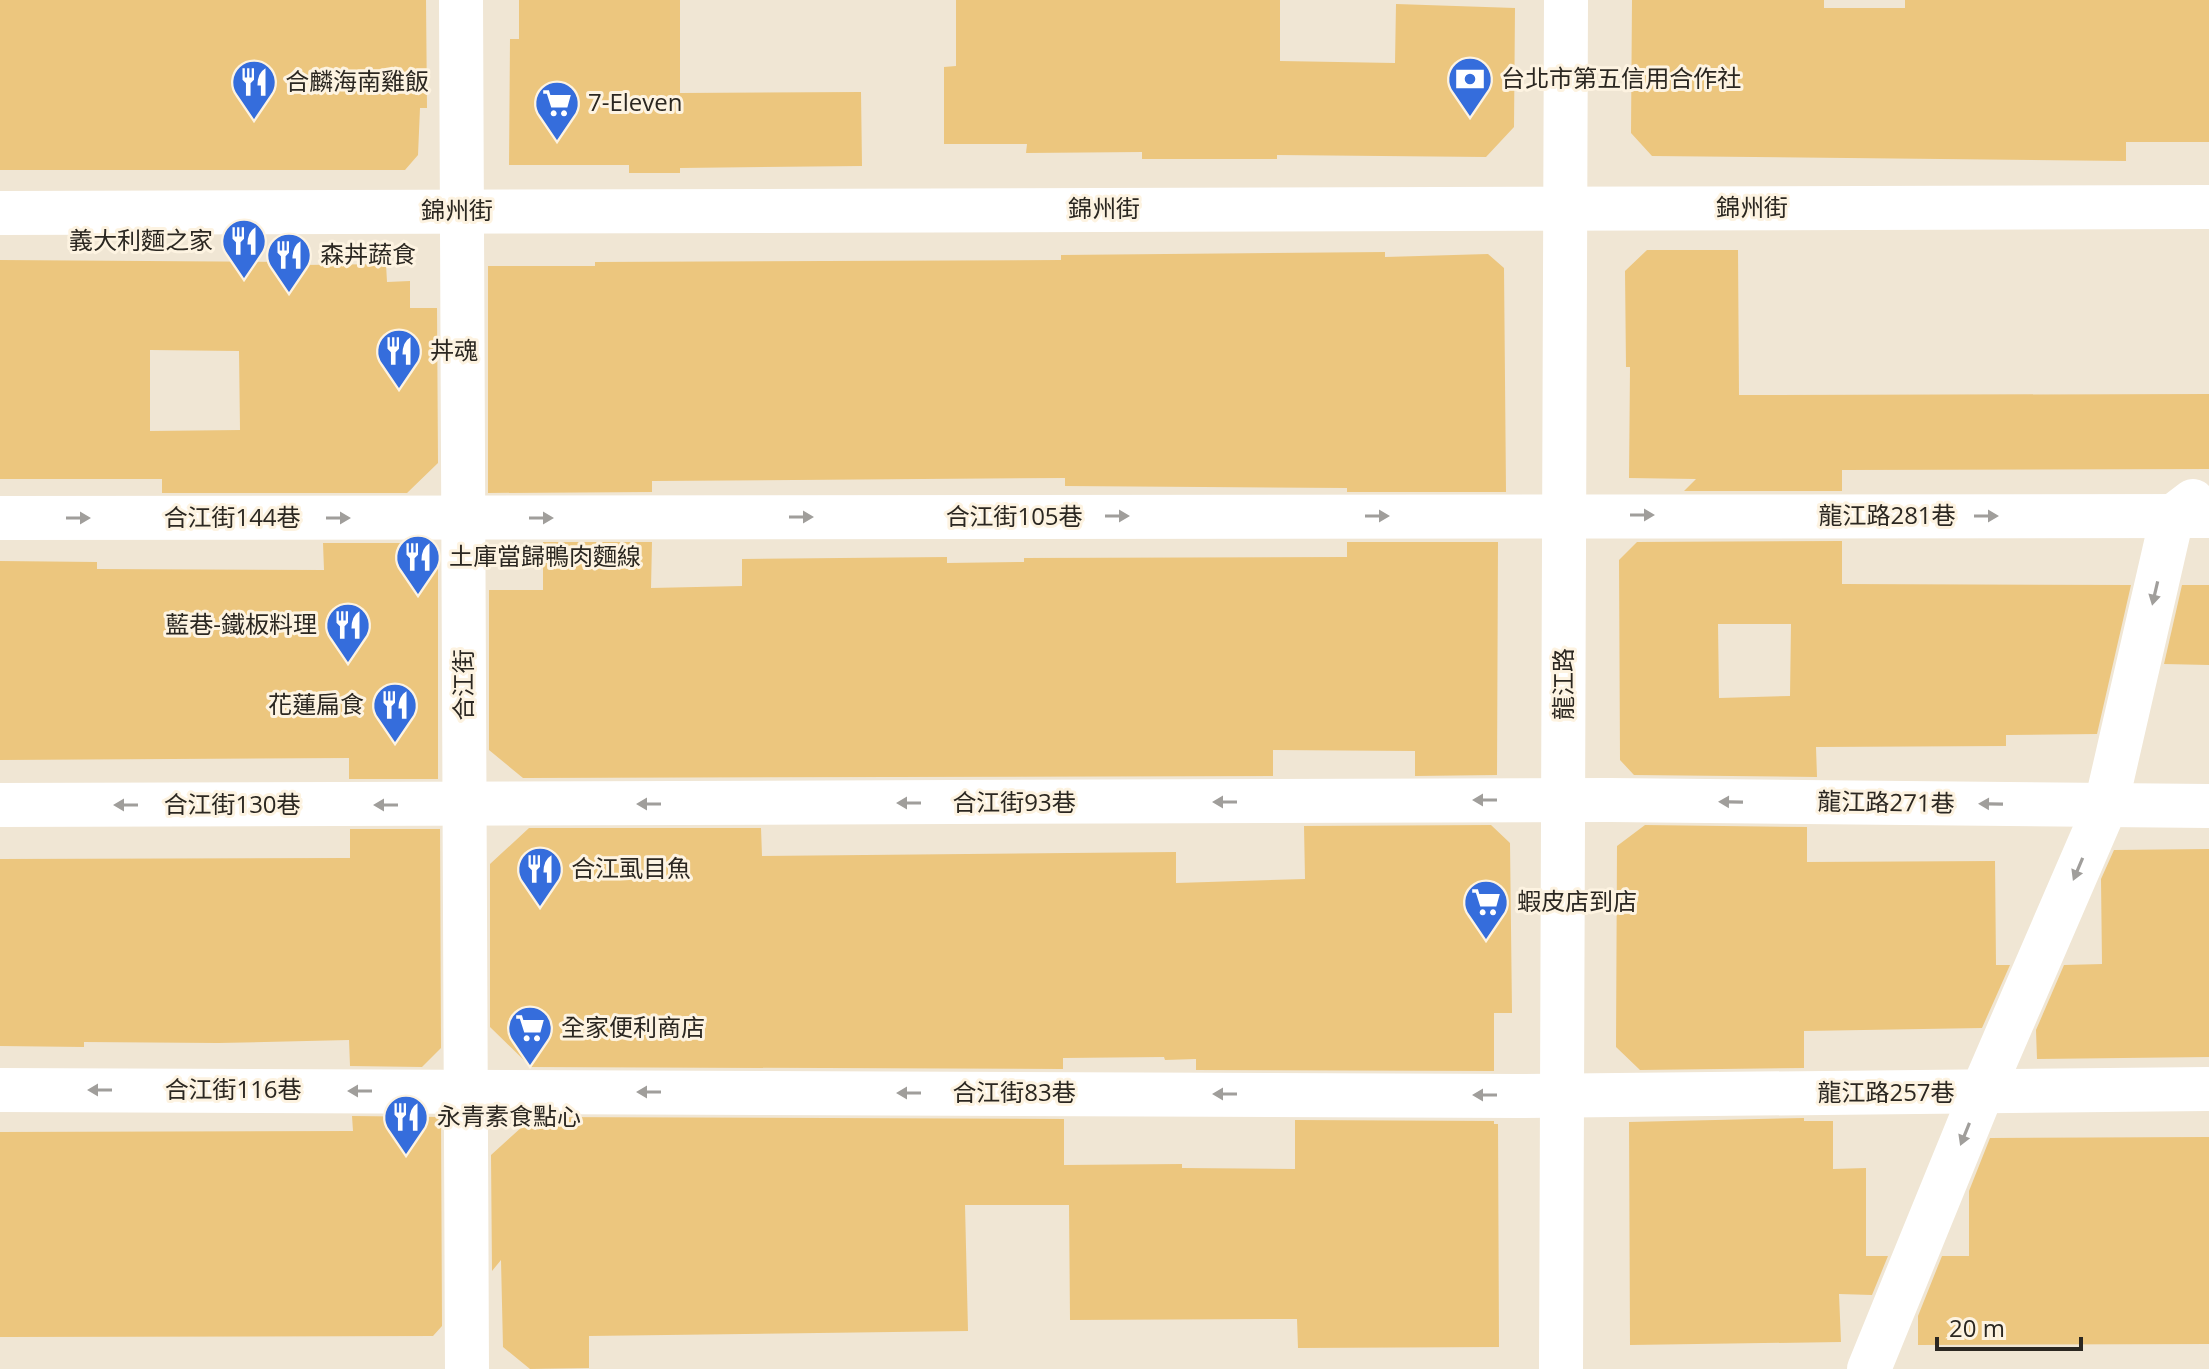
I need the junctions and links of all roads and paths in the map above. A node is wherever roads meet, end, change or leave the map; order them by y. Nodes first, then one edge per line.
1 (461, 0) edge
2 (1566, 0) edge
3 (2209, 207) edge
4 (1565, 209) junction
5 (462, 211) junction
6 (0, 213) edge
7 (2209, 490) edge
8 (1564, 515) junction
9 (2191, 516) edge
10 (0, 518) edge
11 (463, 518) junction
12 (1563, 800) junction
13 (0, 805) edge
14 (464, 805) junction
15 (2106, 805) junction
16 (2209, 806) edge
17 (2209, 1089) edge
18 (0, 1090) edge
19 (466, 1091) junction
20 (1982, 1092) junction
21 (1563, 1095) junction
22 (467, 1369) edge
23 (1561, 1369) edge
24 (1869, 1369) edge

1 - 5 street, 合江街
2 - 4 street, 龍江路
3 - 4 street, 錦州街
4 - 5 street, 錦州街
4 - 8 street, 龍江路
5 - 6 street, 錦州街
5 - 11 street, 合江街
7 - 9 street
8 -> 9 street, 龍江路281巷
11 -> 8 street, 合江街105巷
8 - 12 street, 龍江路
9 -> 15 street
10 -> 11 street, 合江街144巷
11 - 14 street, 合江街
12 -> 14 street, 合江街93巷
15 -> 12 street, 龍江路271巷
12 - 21 street, 龍江路
14 -> 13 street, 合江街130巷
14 - 19 street, 合江街
15 - 16 street, 龍江路271巷
15 -> 20 street
17 - 20 street, 龍江路257巷
19 -> 18 street, 合江街116巷
21 -> 19 street, 合江街83巷
19 - 22 street, 合江街
20 - 21 street, 龍江路257巷
20 -> 24 street
21 - 23 street, 龍江路

